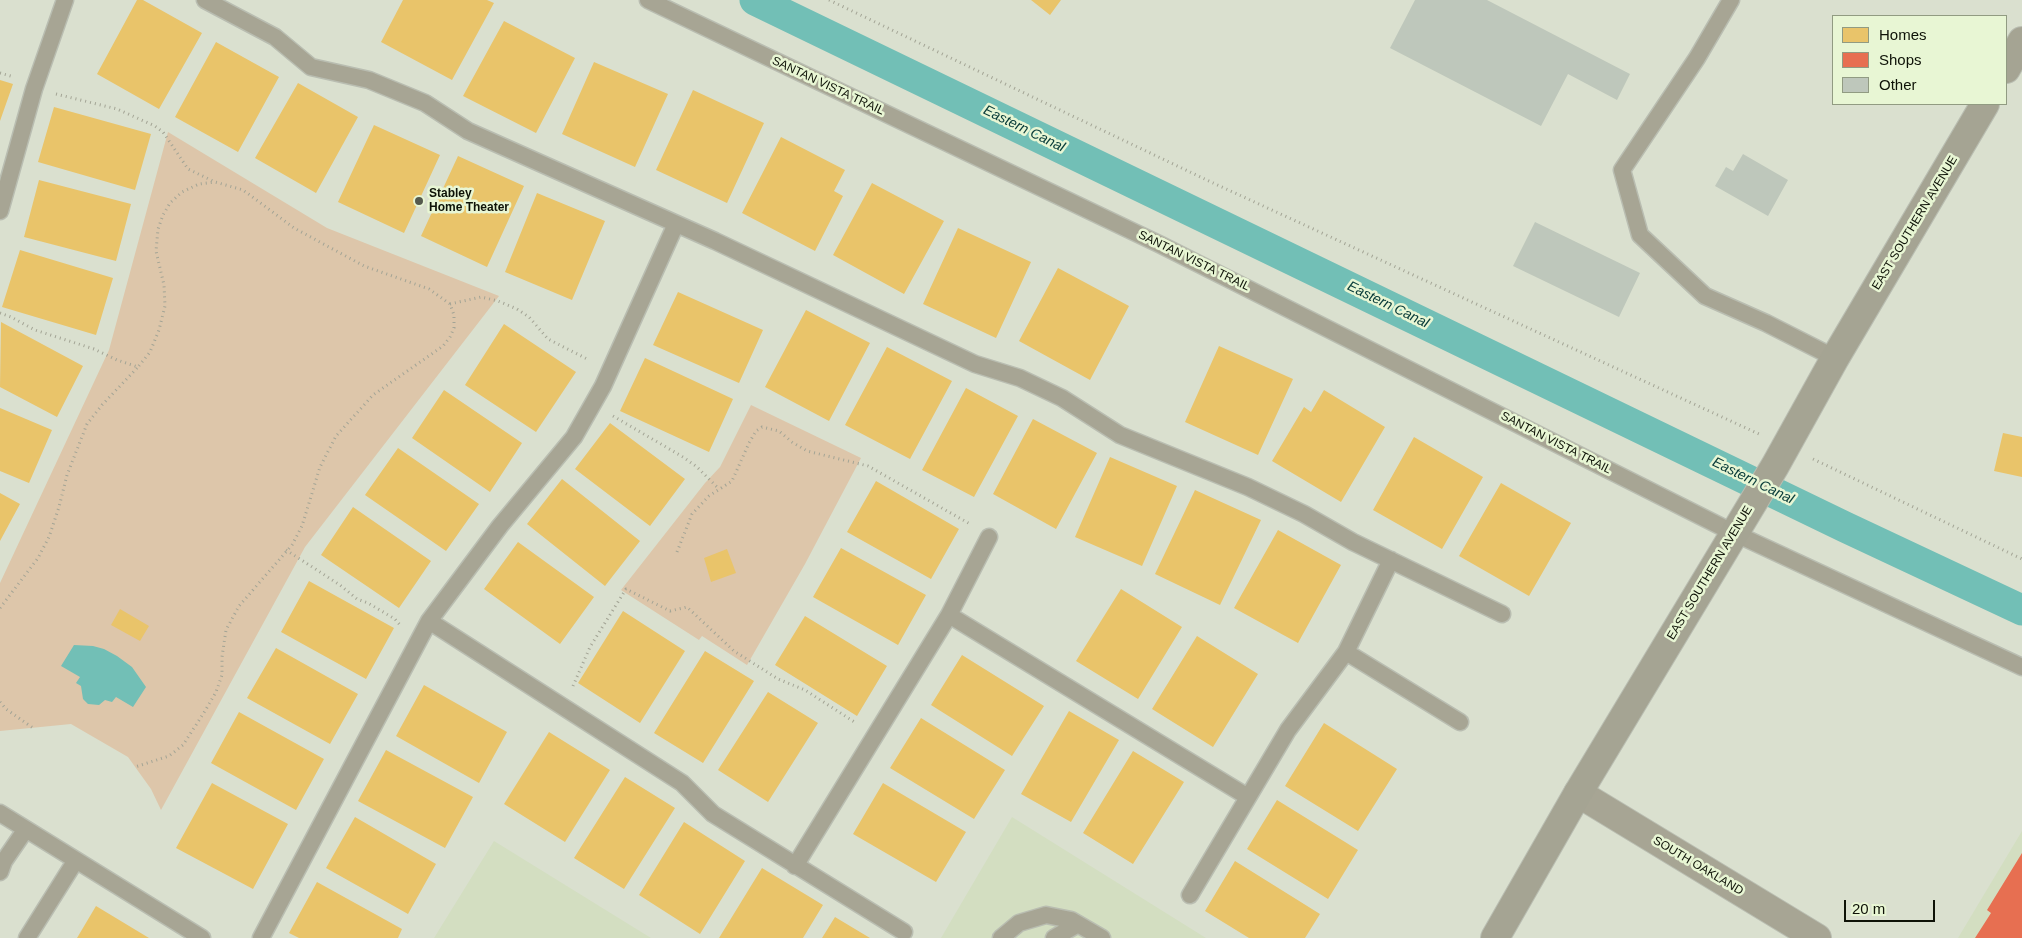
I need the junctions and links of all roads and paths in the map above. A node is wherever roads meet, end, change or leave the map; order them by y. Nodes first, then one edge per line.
1 (65, 0) edge
2 (205, 0) edge
3 (648, 0) edge
4 (829, 0) edge
5 (1731, 0) edge
6 (2022, 41) edge
7 (2007, 67) edge
8 (34, 89) junction
9 (1984, 105) edge
10 (216, 182) junction
11 (0, 211) edge
12 (676, 224) junction
13 (450, 304) junction
14 (0, 314) edge
15 (1835, 358) junction
16 (138, 367) junction
17 (610, 370) junction
18 (593, 404) junction
19 (1780, 456) junction
20 (720, 489) junction
21 (1739, 524) junction
22 (989, 537) joint
23 (286, 550) junction
24 (677, 552) dead end
25 (2022, 559) edge
26 (1391, 560) junction
27 (0, 608) edge
28 (1502, 614) dead end
29 (949, 615) junction
30 (429, 621) junction
31 (416, 645) junction
32 (1346, 652) junction
33 (2022, 667) edge
34 (0, 702) edge
35 (563, 706) junction
36 (1460, 722) dead end
37 (33, 728) dead end
38 (875, 735) junction
39 (135, 767) dead end
40 (1578, 793) junction
41 (1248, 797) junction
42 (0, 813) edge
43 (26, 829) junction
44 (76, 860) junction
45 (795, 866) junction
46 (0, 872) edge
47 (1190, 895) dead end
48 (904, 932) dead end
49 (1088, 933) edge
50 (27, 938) edge
51 (202, 938) edge
52 (261, 938) edge
53 (1001, 938) edge
54 (1054, 938) edge
55 (1495, 938) edge
56 (1817, 938) edge

1 - 8 lane
2 - 12 lane
3 - 21 lane, SANTAN VISTA TRAIL
4 - 19 path
5 - 15 lane
6 - 7 main road
8 - 10 path
8 - 11 lane
9 - 15 main road, EAST SOUTHERN AVENUE
10 - 13 path
10 - 16 path
12 - 17 lane
12 - 26 lane
13 - 17 path
13 - 23 path
14 - 16 path
15 - 19 main road, EAST SOUTHERN AVENUE
16 - 27 path
17 - 18 lane
18 - 20 path
18 - 30 lane
19 - 21 main road, EAST SOUTHERN AVENUE
19 - 25 path
20 - 22 path
20 - 24 path
21 - 33 lane, SANTAN VISTA TRAIL
21 - 40 main road, EAST SOUTHERN AVENUE
22 - 29 lane
23 - 31 path
23 - 39 path
26 - 28 lane
26 - 32 lane
29 - 38 lane
29 - 41 lane
30 - 31 lane
30 - 35 lane
31 - 52 lane
32 - 36 lane
32 - 41 lane
34 - 37 path
35 - 38 path
35 - 45 lane
38 - 45 lane
40 - 55 main road, EAST SOUTHERN AVENUE
40 - 56 street, SOUTH OAKLAND
41 - 47 lane
42 - 43 lane
43 - 44 lane
43 - 46 lane
44 - 50 lane
44 - 51 lane
45 - 48 lane
49 - 53 lane
49 - 54 lane

